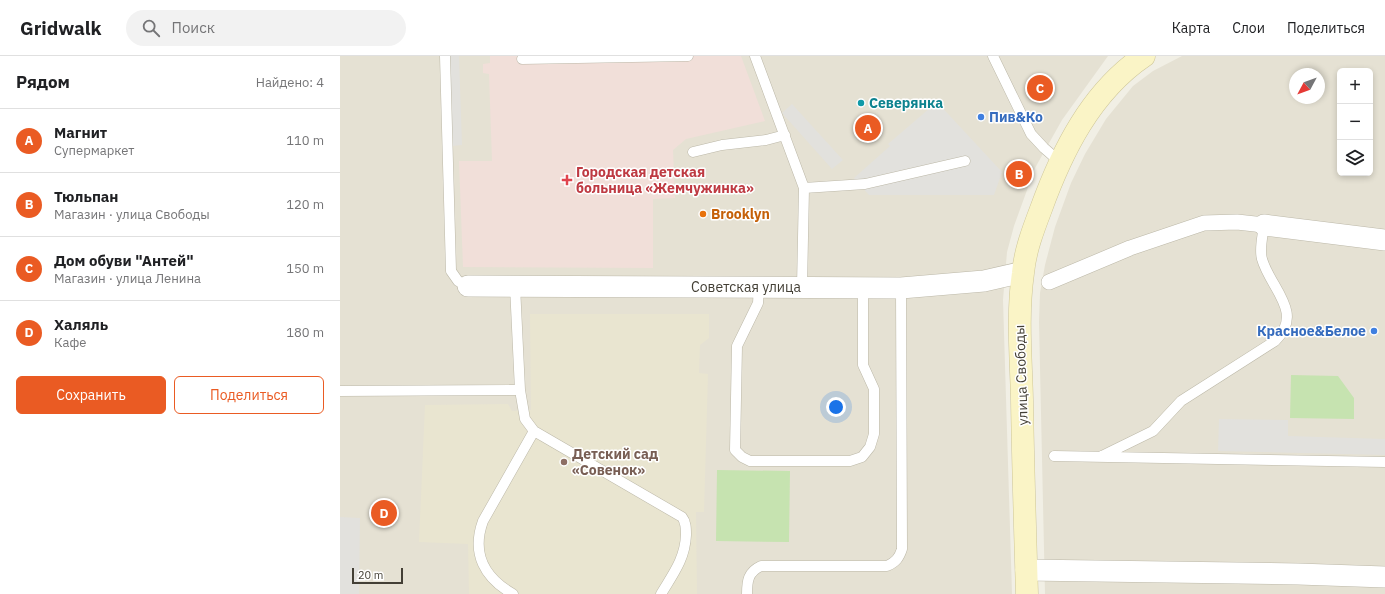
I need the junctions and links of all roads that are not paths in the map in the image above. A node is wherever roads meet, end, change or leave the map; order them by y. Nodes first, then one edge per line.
1 (445, 56) edge
2 (688, 56) edge
3 (755, 56) edge
4 (993, 56) edge
5 (522, 59) dead end
6 (1135, 59) edge
7 (785, 135) junction
8 (694, 152) dead end
9 (965, 161) dead end
10 (1060, 162) junction
11 (804, 188) junction
12 (1264, 225) junction
13 (1385, 240) edge
14 (1023, 272) junction
15 (1049, 282) dead end
16 (468, 286) joint
17 (515, 286) junction
18 (759, 287) junction
19 (802, 287) junction
20 (863, 287) junction
21 (901, 288) junction
22 (520, 390) junction
23 (340, 391) edge
24 (534, 431) junction
25 (1054, 456) dead end
26 (1100, 457) junction
27 (1385, 462) edge
28 (1026, 570) junction
29 (1385, 577) edge
30 (514, 594) edge
31 (661, 594) edge
32 (747, 594) edge
33 (1027, 594) edge

1 - 16 lane
2 - 5 lane
3 - 7 lane
4 - 10 lane
6 - 10 main road, улица Свободы
7 - 8 lane
7 - 11 lane
9 - 11 lane
10 - 14 main road, улица Свободы
11 - 19 lane
12 - 13 street
12 - 15 street
12 - 26 lane
14 - 21 street, Советская улица
14 - 28 main road, улица Свободы
16 - 17 street, Советская улица
17 - 18 street, Советская улица
17 - 22 lane
18 - 19 street, Советская улица
18 - 20 lane
19 - 20 street, Советская улица
20 - 21 street, Советская улица
21 - 32 lane
22 - 23 lane
22 - 24 lane
24 - 30 lane
24 - 31 lane
25 - 26 lane
26 - 27 lane
28 - 29 street
28 - 33 main road, улица Свободы

